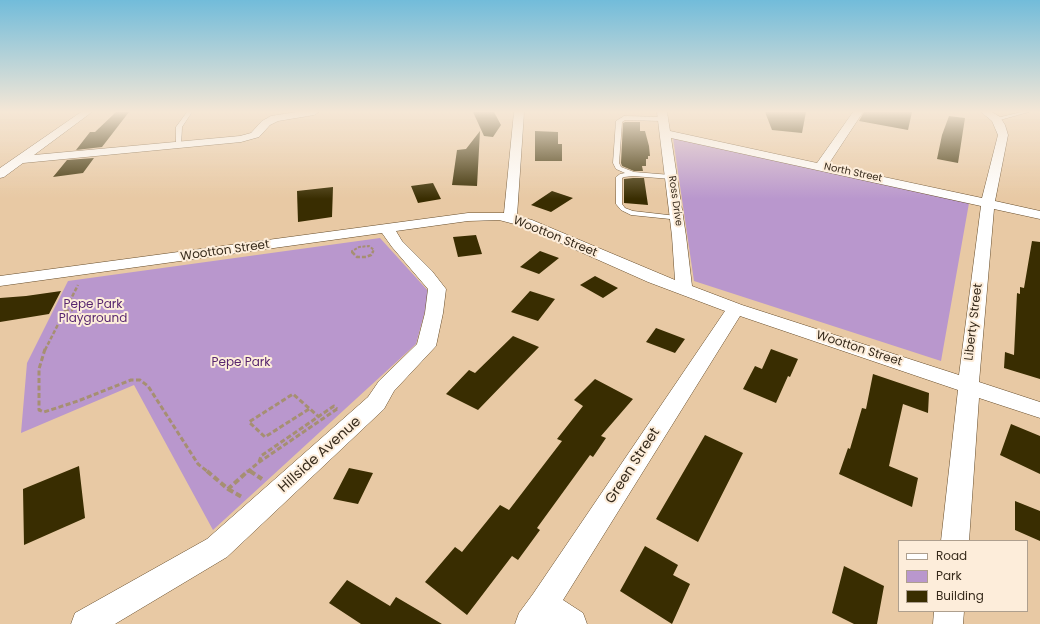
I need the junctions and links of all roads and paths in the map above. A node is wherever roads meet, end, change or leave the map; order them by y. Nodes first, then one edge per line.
1 (46, 141) edge
2 (178, 141) edge
3 (216, 141) edge
4 (517, 141) edge
5 (618, 141) edge
6 (666, 141) edge
7 (703, 141) edge
8 (838, 141) edge
9 (1003, 141) edge
10 (178, 146) junction
11 (20, 160) junction
12 (821, 166) junction
13 (0, 174) edge
14 (633, 174) junction
15 (671, 177) junction
16 (988, 203) junction
17 (1040, 215) edge
18 (510, 218) junction
19 (677, 218) junction
20 (386, 229) junction
21 (357, 257) joint
22 (0, 281) edge
23 (85, 282) dead end
24 (684, 290) junction
25 (736, 309) junction
26 (73, 310) dead end
27 (65, 311) junction
28 (969, 386) junction
29 (342, 406) dead end
30 (309, 409) junction
31 (337, 410) junction
32 (1040, 410) edge
33 (319, 417) junction
34 (258, 463) junction
35 (955, 540) edge
36 (949, 612) edge
37 (536, 614) edge
38 (86, 624) edge
39 (572, 624) edge
40 (948, 624) edge

1 - 11 street
2 - 10 lane
3 - 10 street
4 - 18 street
5 - 14 lane
6 - 15 street, Ross Drive
7 - 12 street, North Street
8 - 12 street
9 - 16 street, Liberty Street
10 - 11 street
11 - 13 street
12 - 16 street, North Street
14 - 15 lane
14 - 19 lane
15 - 19 street, Ross Drive
16 - 17 street, North Street
16 - 28 street, Liberty Street
18 - 20 street, Wootton Street
18 - 24 street, Wootton Street
19 - 24 street, Ross Drive
20 - 22 street, Wootton Street
20 - 38 street, Hillside Avenue
21 - 21 path
23 - 27 path
24 - 25 street, Wootton Street
25 - 28 street, Wootton Street
25 - 37 street, Green Street
26 - 27 path
27 - 34 path
28 - 32 street, Wootton Street
28 - 35 street, Liberty Street
29 - 31 path
30 - 30 path
30 - 33 path
31 - 33 path
31 - 34 path
33 - 34 path
36 - 40 street
37 - 39 street

